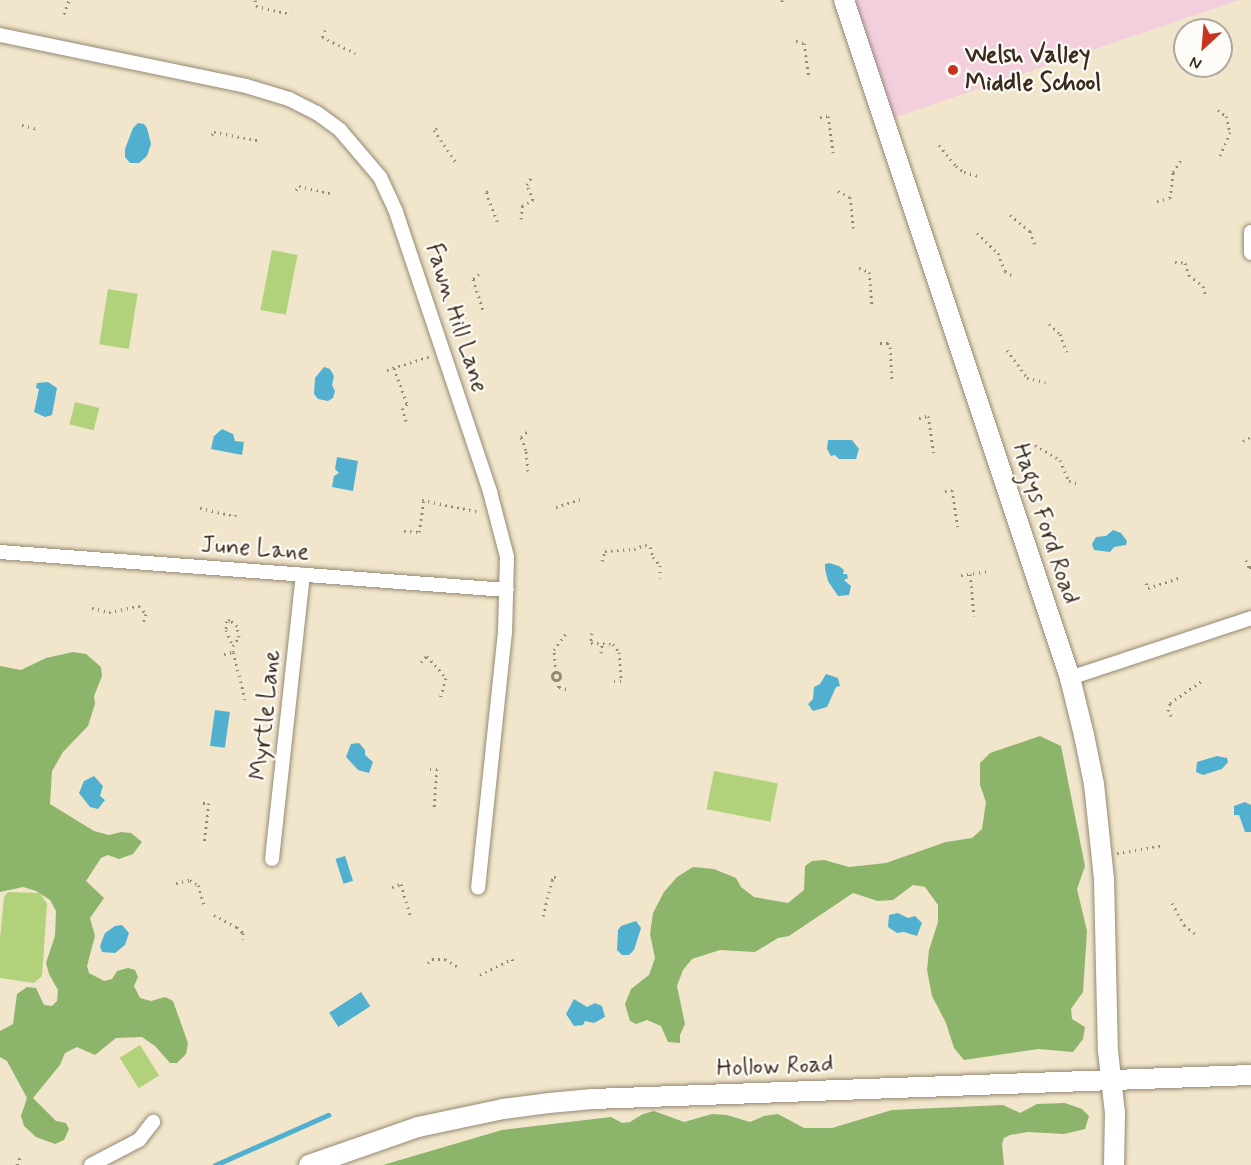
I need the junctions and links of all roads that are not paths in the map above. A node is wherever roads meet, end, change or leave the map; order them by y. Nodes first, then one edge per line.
1 (844, 0) edge
2 (0, 35) edge
3 (1251, 232) edge
4 (1251, 253) edge
5 (0, 552) edge
6 (303, 575) junction
7 (507, 590) junction
8 (1251, 618) edge
9 (1070, 678) junction
10 (272, 859) dead end
11 (478, 888) dead end
12 (1251, 1075) edge
13 (1112, 1081) junction
14 (153, 1122) dead end
15 (91, 1165) edge
16 (309, 1165) edge
17 (1114, 1165) edge

1 - 9 street, Hagys Ford Road
2 - 7 street, Fawn Hill Lane
3 - 4 street
5 - 6 street, June Lane
6 - 7 street, June Lane
6 - 10 street, Myrtle Lane
7 - 11 street, Fawn Hill Lane
8 - 9 street
9 - 13 street, Hagys Ford Road
12 - 13 street, Hollow Road
13 - 16 street, Hollow Road
13 - 17 street, Hagys Ford Road
14 - 15 street

